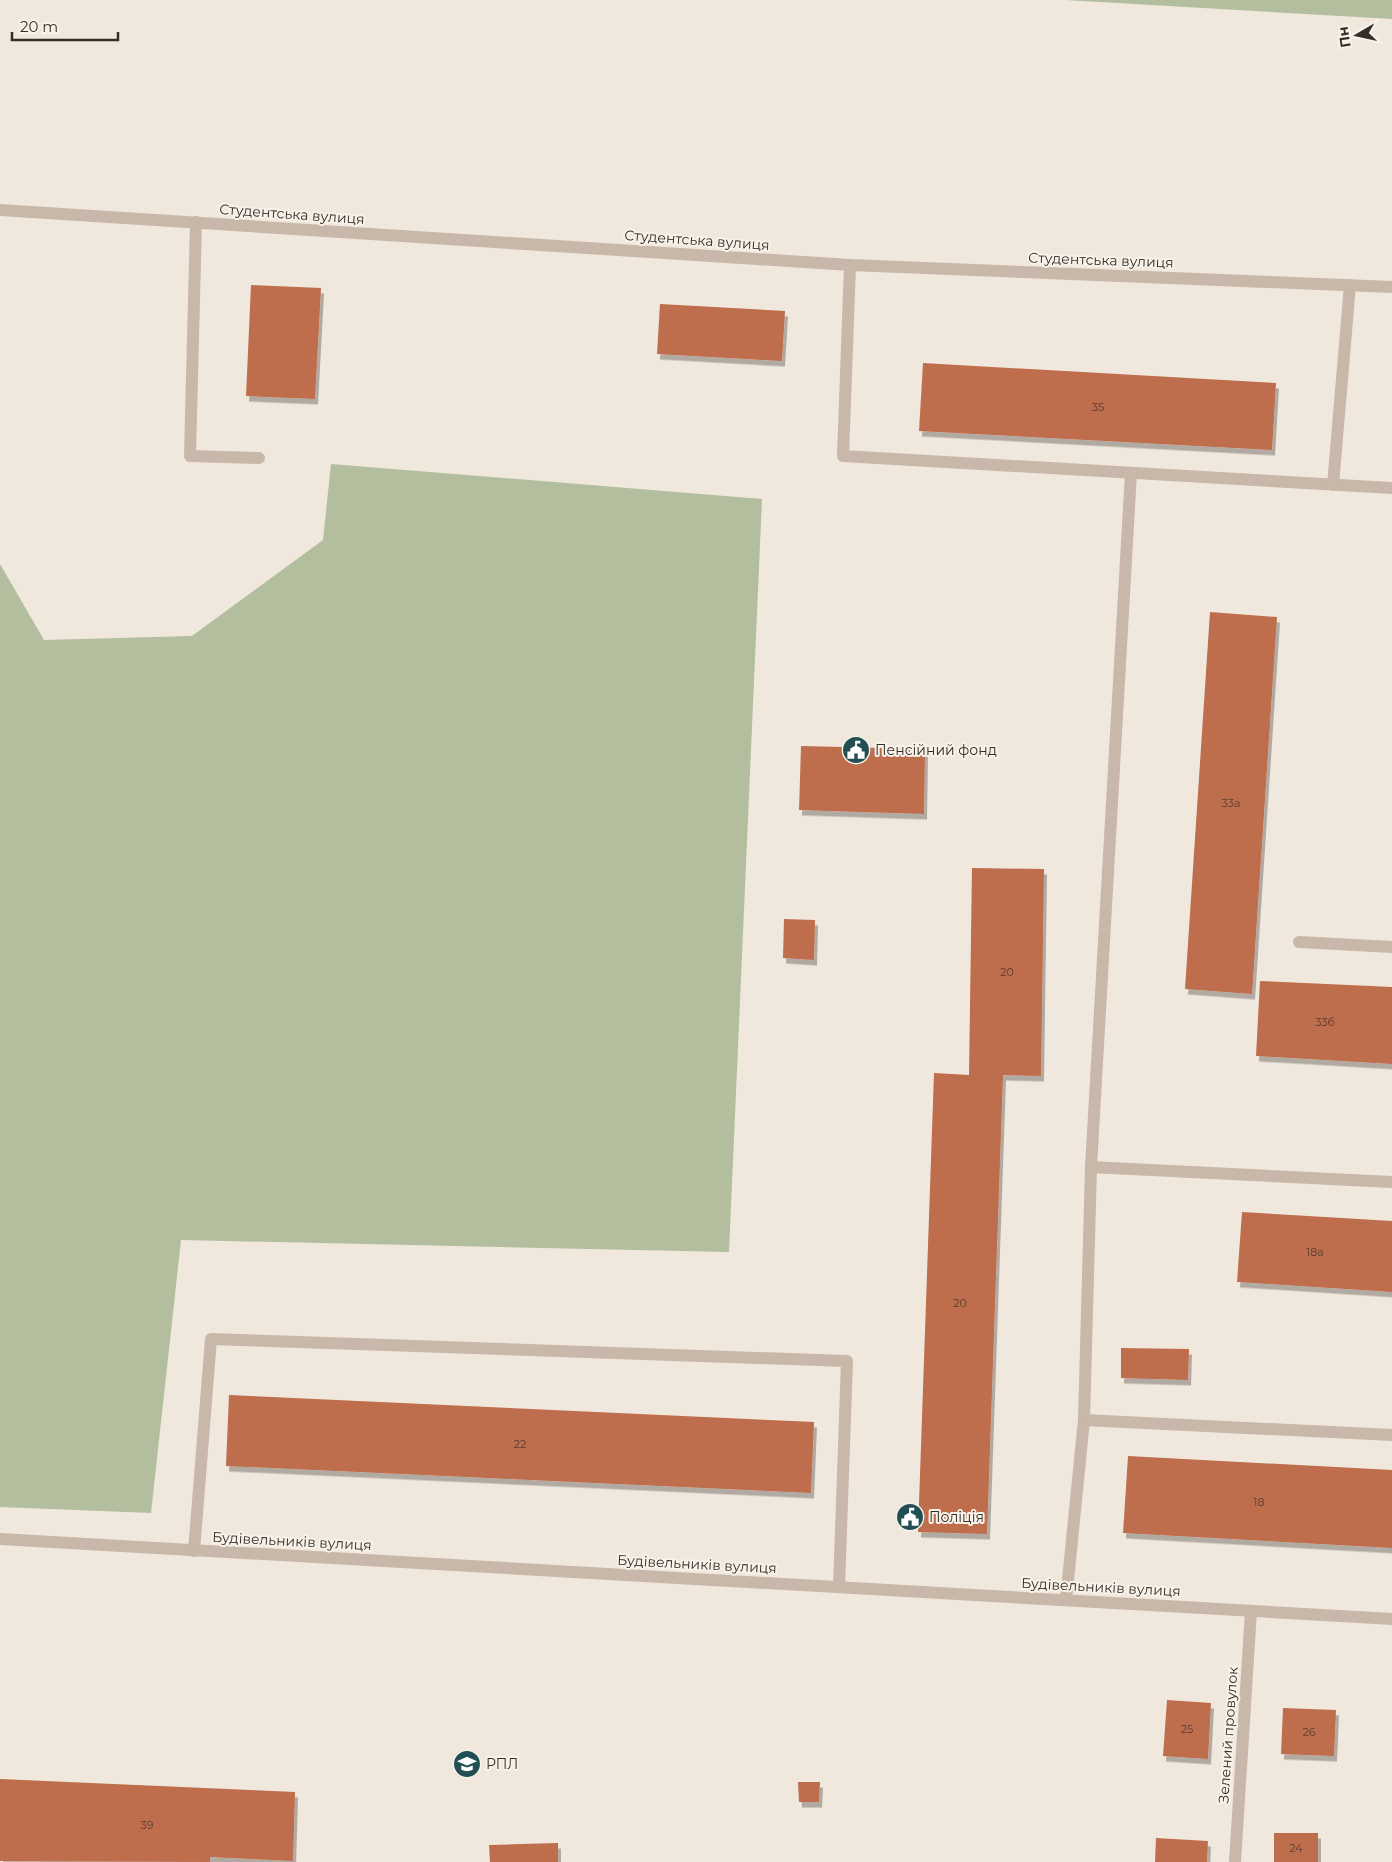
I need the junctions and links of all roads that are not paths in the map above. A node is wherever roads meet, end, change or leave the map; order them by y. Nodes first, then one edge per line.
1 (0, 210) edge
2 (196, 222) junction
3 (850, 264) junction
4 (1350, 285) junction
5 (1392, 287) edge
6 (259, 458) dead end
7 (1131, 473) junction
8 (1333, 484) junction
9 (1392, 488) edge
10 (1299, 942) dead end
11 (1392, 947) edge
12 (1091, 1167) junction
13 (1392, 1182) edge
14 (1084, 1420) junction
15 (1392, 1435) edge
16 (0, 1539) edge
17 (194, 1551) junction
18 (839, 1587) junction
19 (1066, 1600) junction
20 (1251, 1611) junction
21 (1392, 1618) edge
22 (1235, 1862) edge

1 - 2 street, Студентська вулиця
2 - 3 street, Студентська вулиця
2 - 6 street
3 - 4 street, Студентська вулиця
3 - 7 street
4 - 5 street, Студентська вулиця
4 - 8 street
7 - 8 street
7 - 12 street
8 - 9 street
10 - 11 street
12 - 13 street
12 - 14 street
14 - 15 street
14 - 19 street
16 - 17 street, Будівельників вулиця
17 - 18 street, Будівельників вулиця
17 - 18 street
18 - 19 street, Будівельників вулиця
19 - 20 street, Будівельників вулиця
20 - 21 street, Будівельників вулиця
20 - 22 street, Зелений провулок

